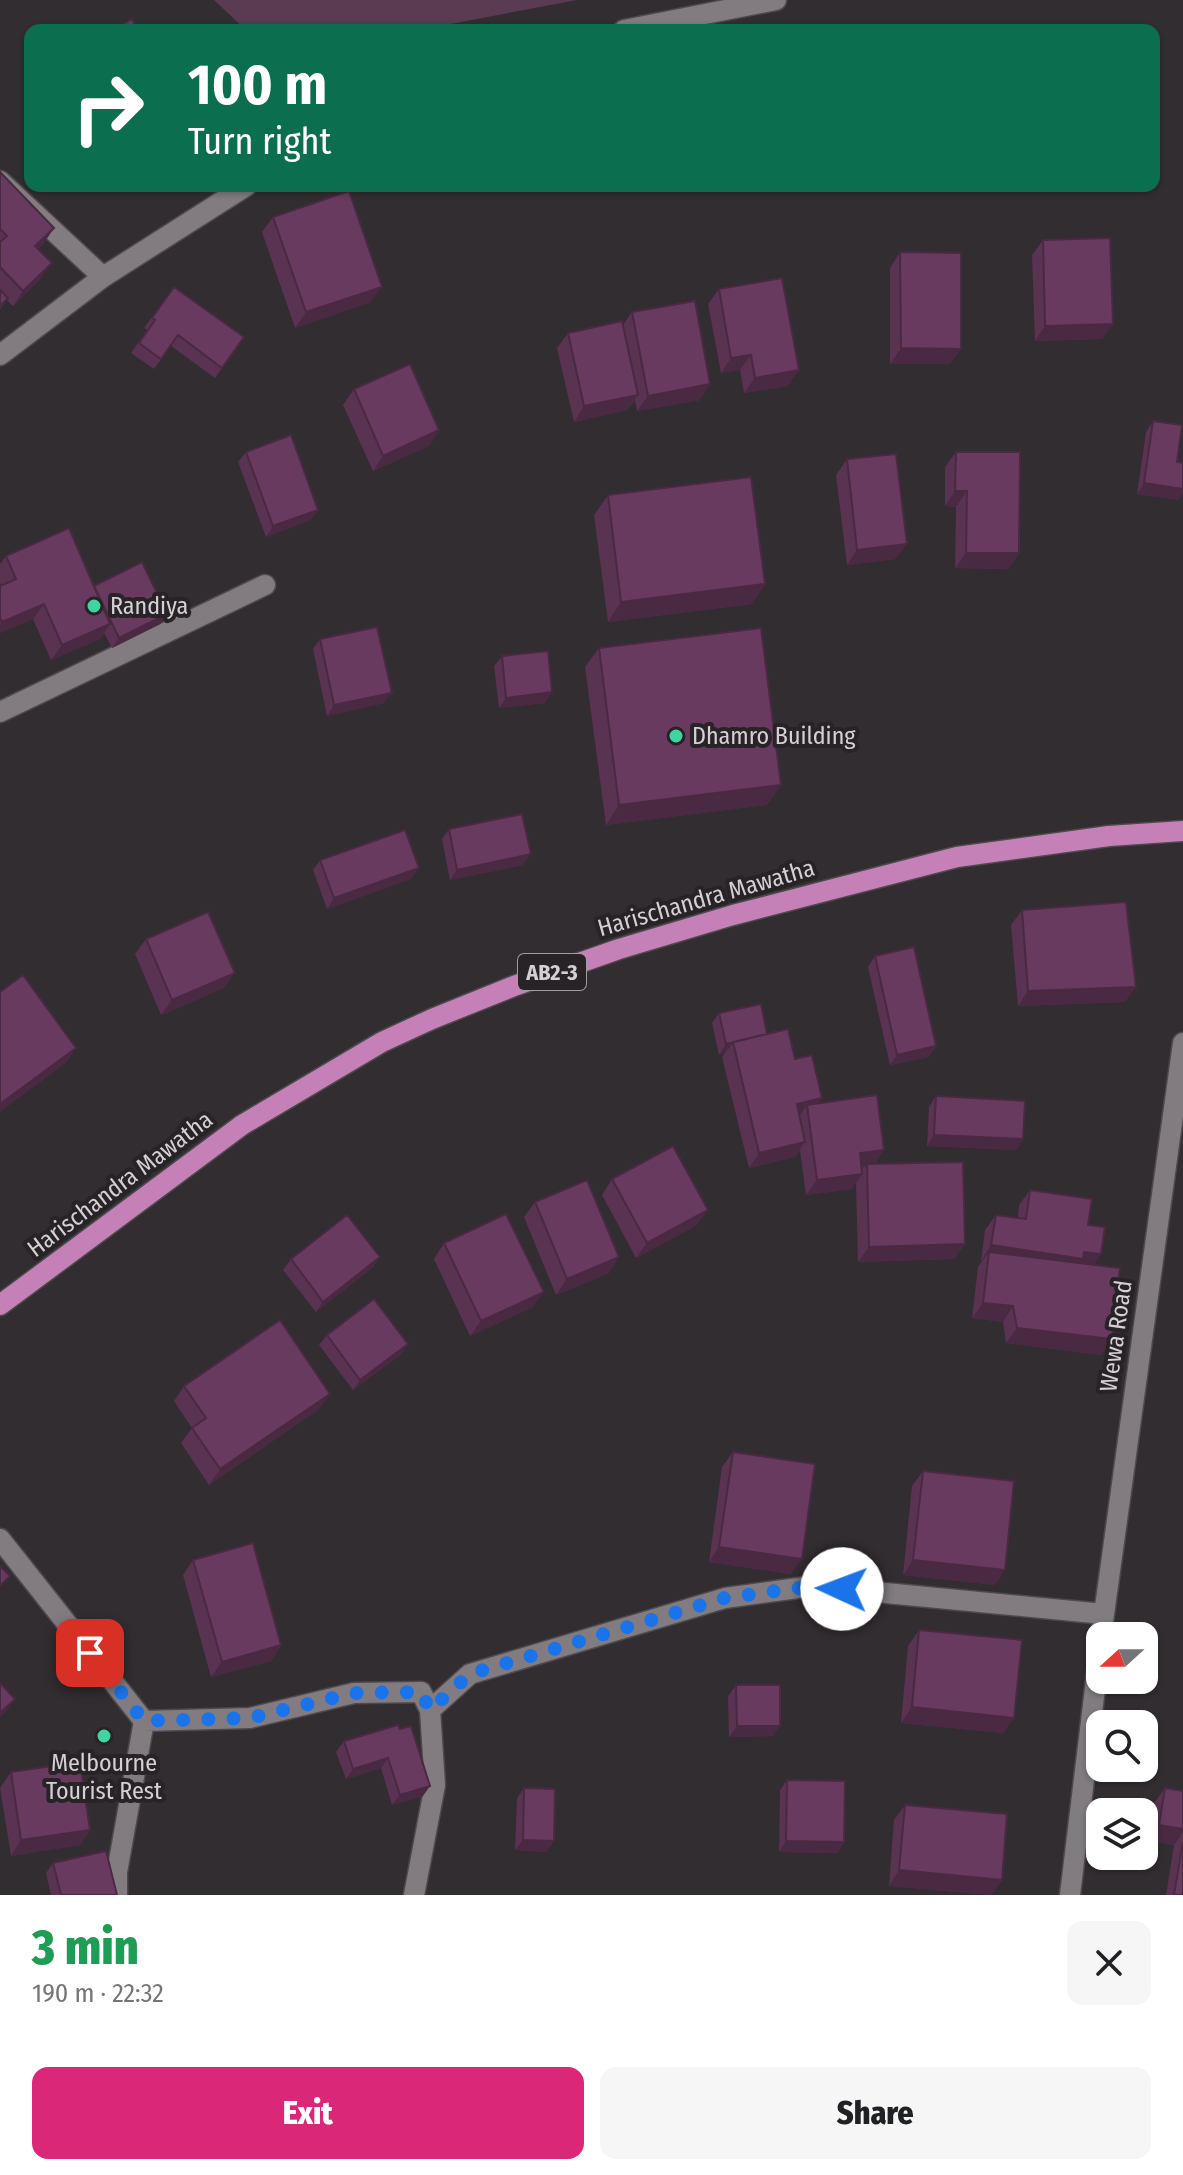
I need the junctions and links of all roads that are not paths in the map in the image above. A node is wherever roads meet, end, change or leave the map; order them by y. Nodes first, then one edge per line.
1 (776, 0) edge
2 (654, 24) edge
3 (0, 181) edge
4 (237, 192) edge
5 (103, 277) junction
6 (0, 355) edge
7 (265, 585) dead end
8 (0, 712) edge
9 (1183, 830) edge
10 (1183, 1043) edge
11 (0, 1305) edge
12 (0, 1539) edge
13 (1104, 1614) junction
14 (1103, 1622) edge
15 (1094, 1694) edge
16 (430, 1710) junction
17 (144, 1721) junction
18 (117, 1895) edge
19 (414, 1895) edge
20 (1070, 1895) edge

1 - 2 street
3 - 5 street
4 - 5 street
5 - 6 street
7 - 8 street
9 - 11 main road, Harischandra Mawatha / AB2-3
10 - 13 street, Wewa Road
12 - 17 street
13 - 14 street, Wewa Road
13 - 16 street
15 - 20 street
16 - 17 street
16 - 19 street
17 - 18 street

